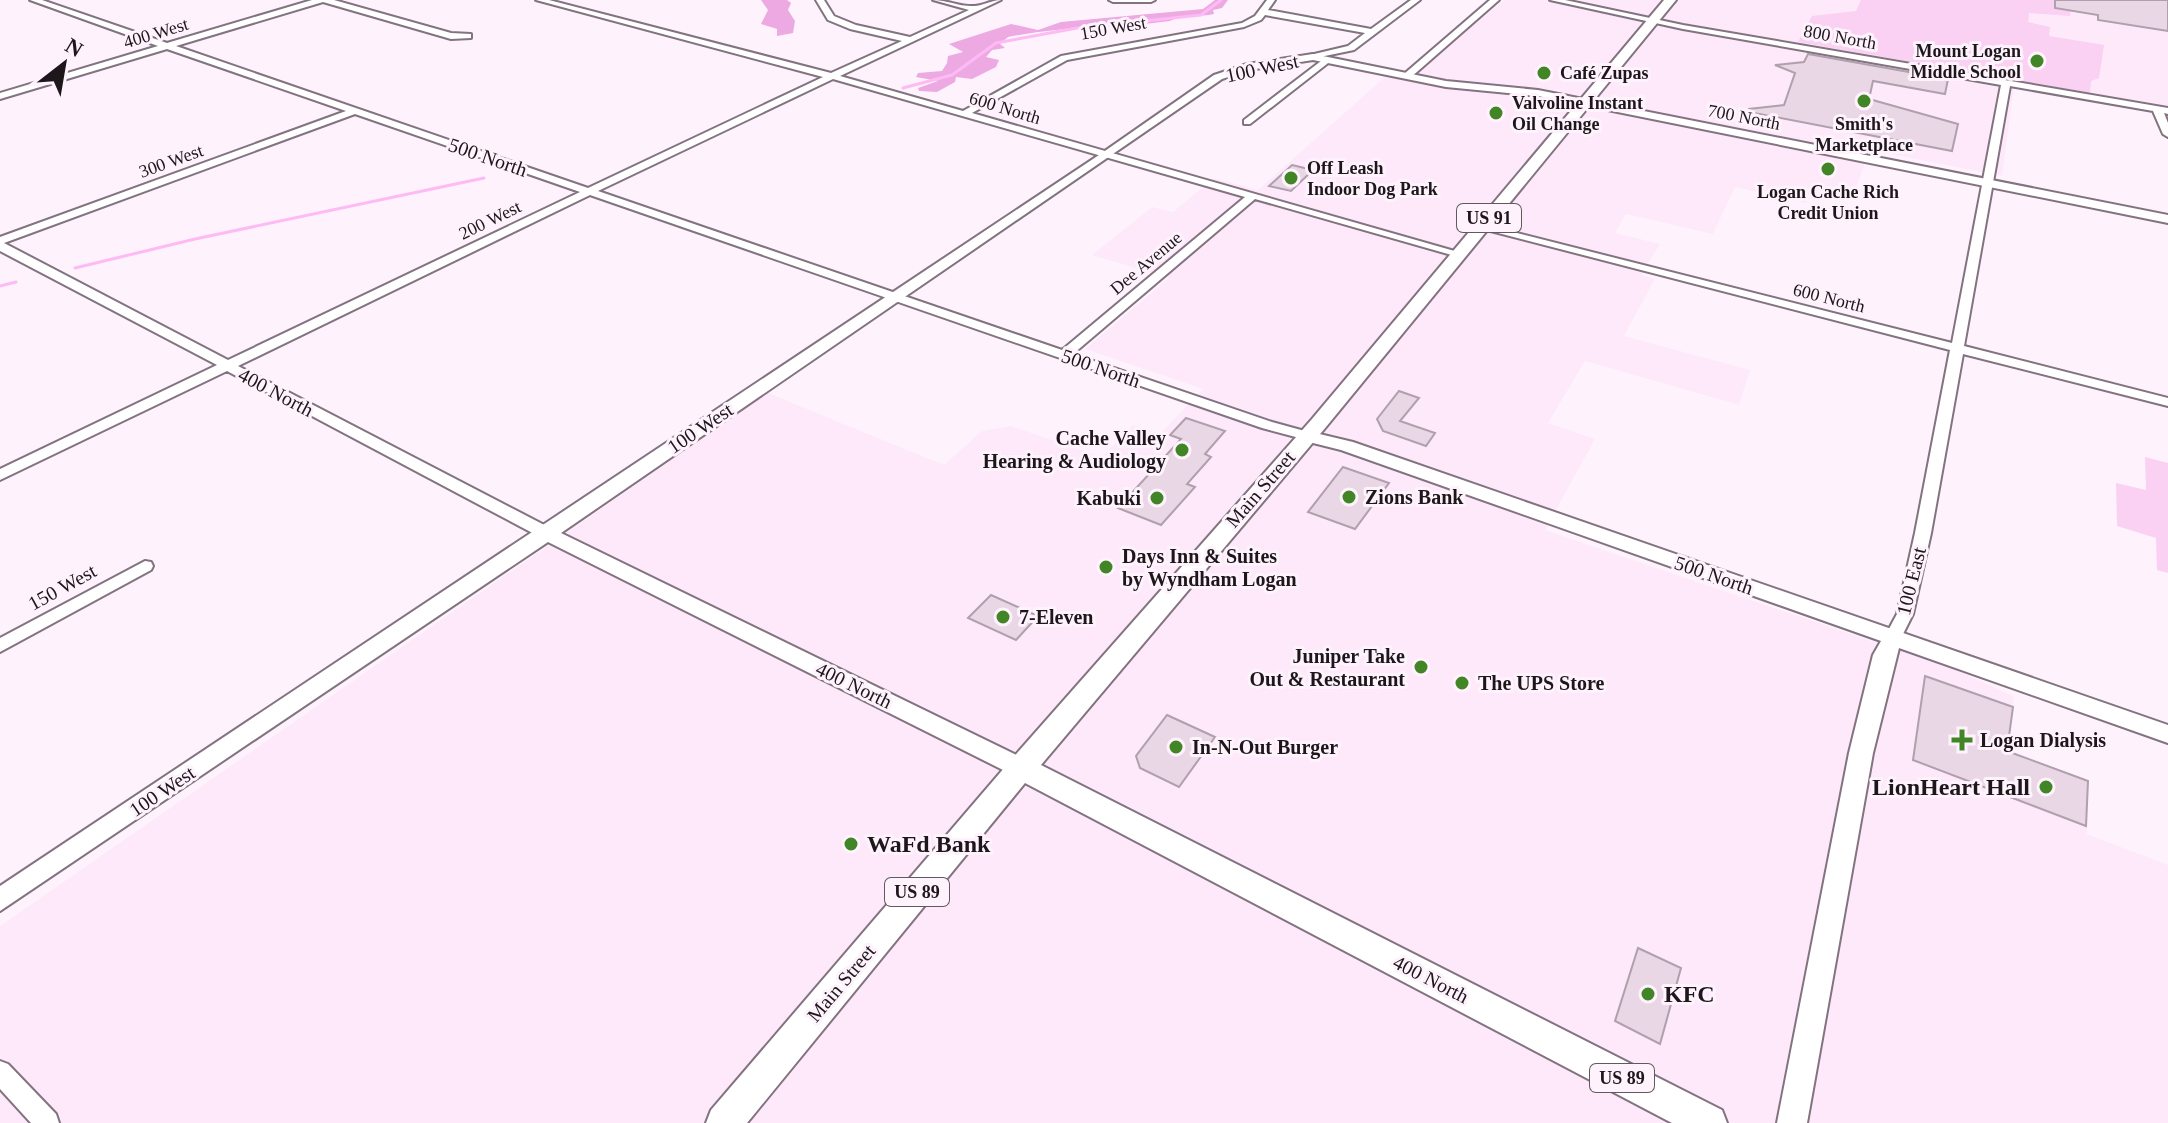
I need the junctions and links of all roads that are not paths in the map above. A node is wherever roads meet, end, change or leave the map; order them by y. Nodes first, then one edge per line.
1 (34, 0) edge
2 (323, 0) edge
3 (540, 0) edge
4 (820, 0) edge
5 (937, 0) edge
6 (997, 0) edge
7 (1113, 0) edge
8 (1151, 0) edge
9 (1271, 0) edge
10 (1416, 0) edge
11 (1495, 0) edge
12 (1554, 0) edge
13 (1670, 0) edge
14 (975, 9) junction
15 (1264, 12) junction
16 (1654, 20) junction
17 (1371, 32) junction
18 (468, 36) dead end
19 (911, 40) junction
20 (168, 46) junction
21 (1320, 59) junction
22 (1407, 76) junction
23 (834, 77) junction
24 (2006, 83) junction
25 (0, 96) edge
26 (1586, 103) junction
27 (2163, 110) edge
28 (354, 111) junction
29 (964, 114) junction
30 (1247, 122) dead end
31 (2168, 134) edge
32 (1106, 156) junction
33 (1988, 183) junction
34 (590, 192) junction
35 (1251, 197) junction
36 (2168, 219) edge
37 (1481, 227) junction
38 (0, 244) edge
39 (1459, 254) junction
40 (894, 297) junction
41 (1957, 348) junction
42 (1064, 355) junction
43 (228, 366) junction
44 (2168, 402) edge
45 (1307, 436) junction
46 (0, 475) edge
47 (546, 533) junction
48 (145, 566) dead end
49 (1893, 638) junction
50 (0, 646) edge
51 (2168, 734) edge
52 (1021, 768) junction
53 (0, 900) edge
54 (0, 1072) edge
55 (47, 1123) edge
56 (724, 1123) edge
57 (1709, 1123) edge
58 (1792, 1123) edge

1 - 20 street, 500 North
2 - 18 street
2 - 20 street, 400 West
3 - 23 street, 600 North
4 - 19 street
5 - 14 street
6 - 14 street, 200 West
7 - 8 street
9 - 15 street
10 - 17 street, 100 West
11 - 22 street
12 - 16 street, 800 North
13 - 16 main road, Main Street / US 91
14 - 19 street, 200 West
15 - 17 street
15 - 29 street, 150 West
16 - 24 street, 800 North
16 - 26 main road, Main Street / US 91
17 - 21 street, 100 West
19 - 23 street, 200 West
20 - 25 street, 400 West
20 - 28 street, 500 North
21 - 22 street, 700 North
21 - 30 street
21 - 32 street, 100 West
22 - 26 street, 700 North
23 - 29 street, 600 North
23 - 34 street, 200 West
24 - 27 street, 800 North
24 - 33 street, 100 East
26 - 33 street, 700 North
26 - 37 main road, Main Street / US 91
27 - 31 street
28 - 34 street, 500 North
28 - 38 street, 300 West
29 - 32 street, 600 North
32 - 35 street, 600 North
32 - 40 street, 100 West
33 - 36 street, 700 North
33 - 41 street, 100 East
34 - 40 street, 500 North
34 - 43 street, 200 West
35 - 39 street, 600 North
35 - 42 street, Dee Avenue
37 - 39 main road, Main Street / US 91
37 - 41 street, 600 North
38 - 43 street, 400 North
39 - 45 main road, Main Street / US 91
40 - 42 street, 500 North
40 - 47 street, 100 West
41 - 44 street, 600 North
41 - 49 street, 100 East
42 - 45 street, 500 North
43 - 46 street, 200 West
43 - 47 street, 400 North
45 - 49 street, 500 North
45 - 52 main road, Main Street / US 91
47 - 52 street, 400 North
47 - 53 street, 100 West
48 - 50 street, 150 West
49 - 51 street, 500 North
49 - 58 street, 100 East
52 - 56 main road, Main Street / US 89
52 - 57 main road, 400 North / US 89
54 - 55 street

